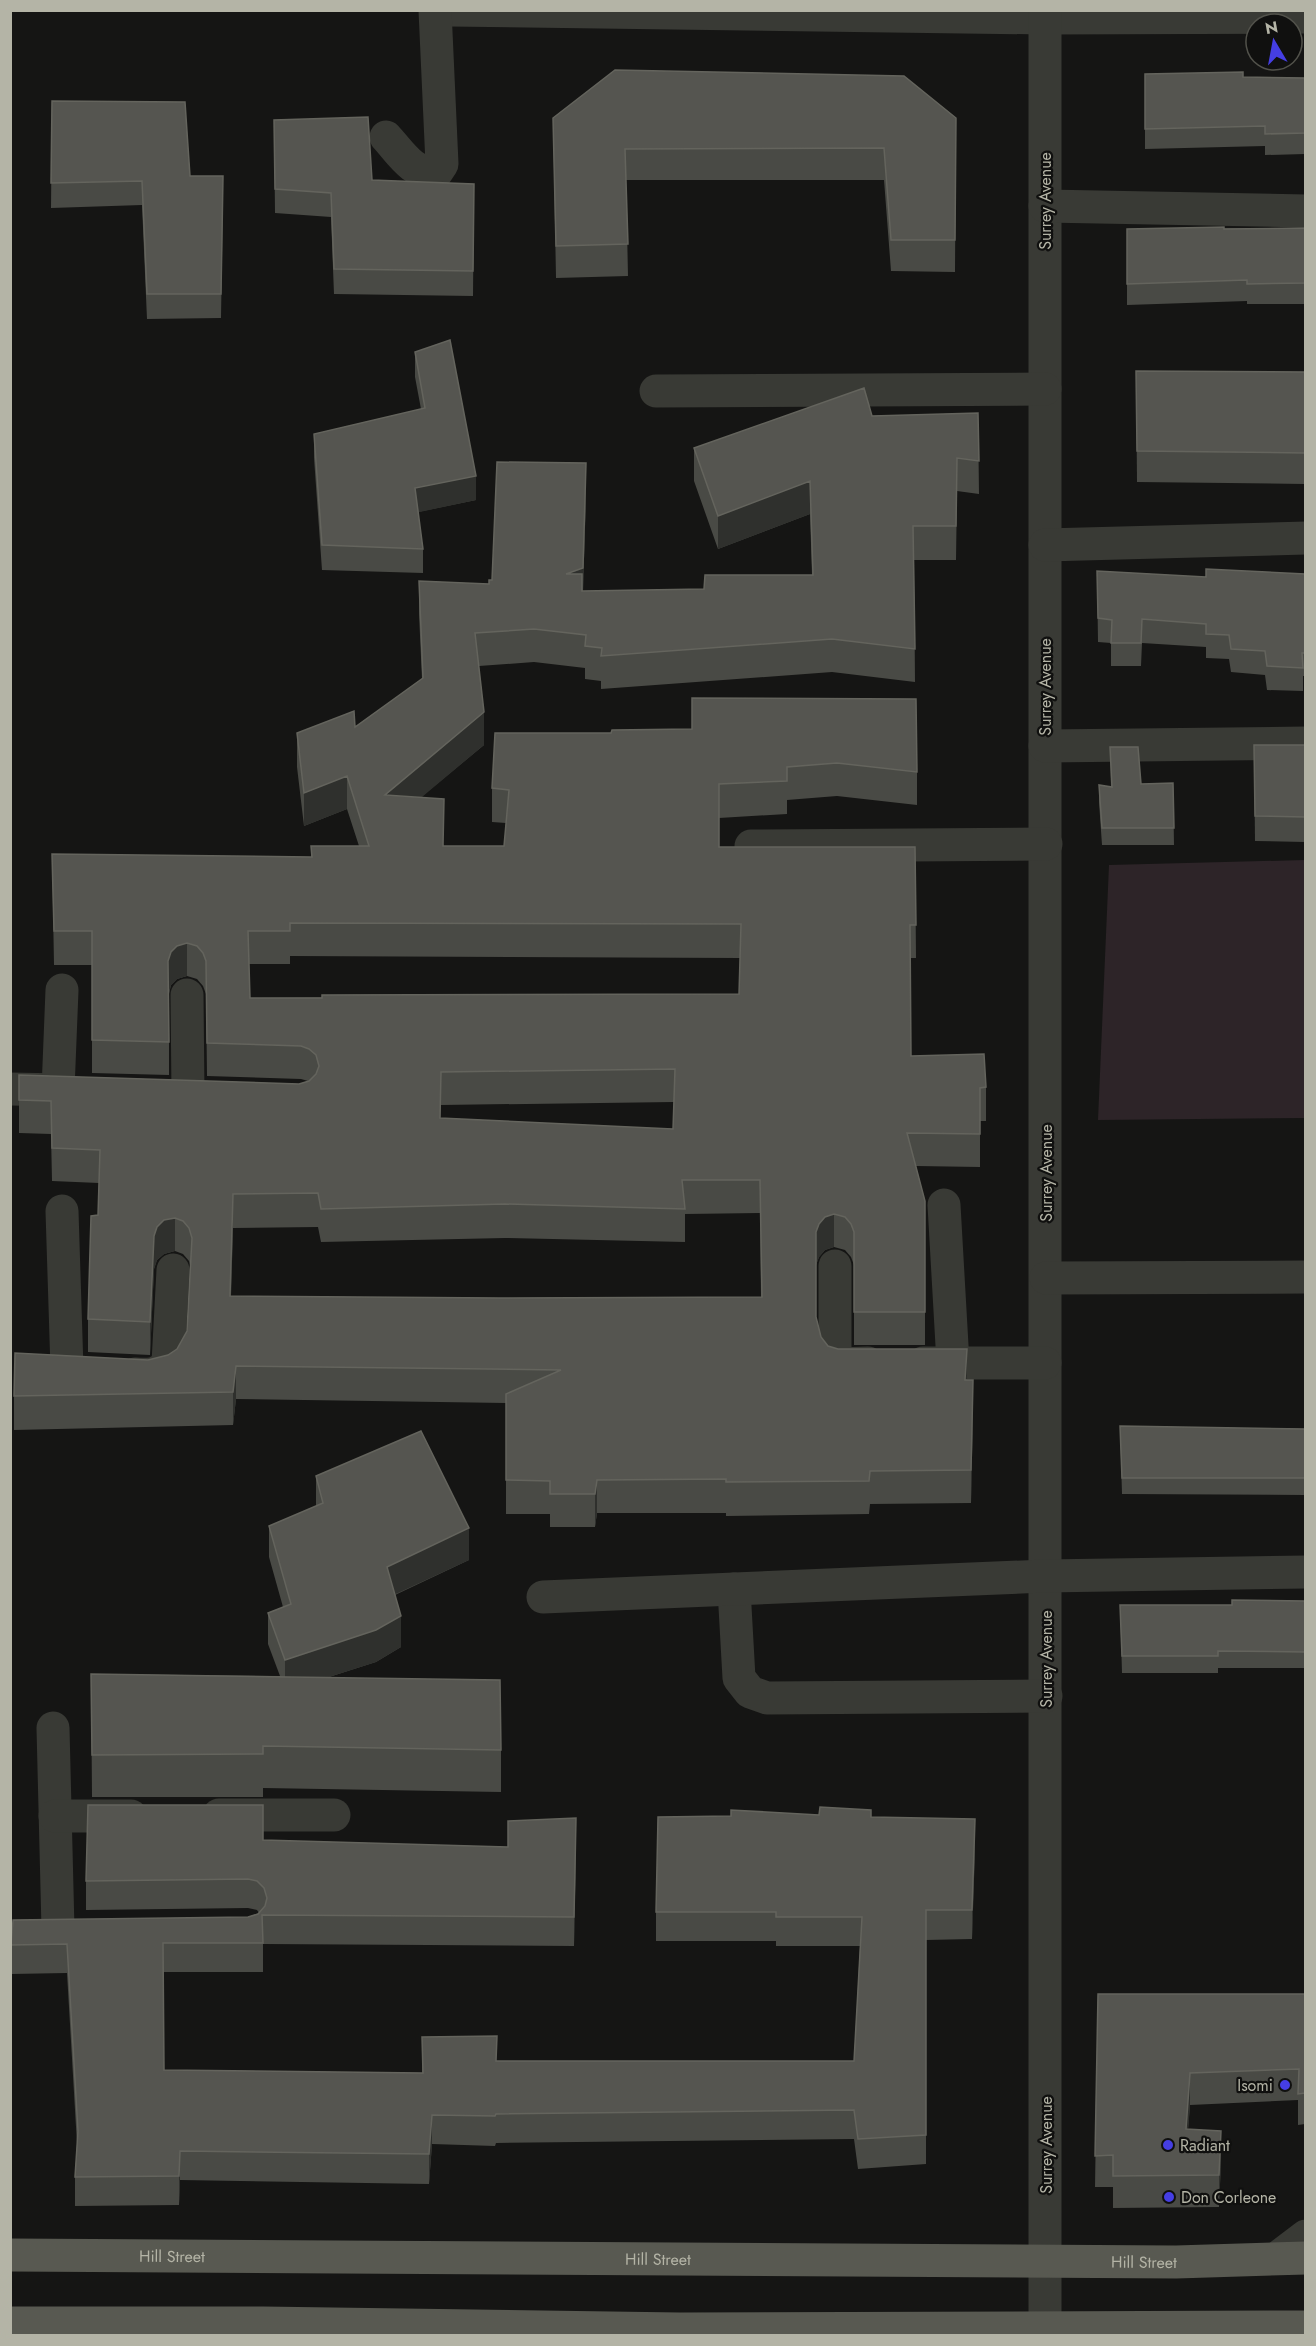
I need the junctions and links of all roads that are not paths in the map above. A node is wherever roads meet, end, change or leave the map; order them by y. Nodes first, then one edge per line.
1 (435, 10) edge
2 (449, 10) edge
3 (1045, 14) edge
4 (1305, 17) edge
5 (386, 137) dead end
6 (1045, 206) junction
7 (1305, 211) edge
8 (1045, 389) junction
9 (656, 391) dead end
10 (1305, 538) edge
11 (1045, 545) junction
12 (1305, 743) edge
13 (1045, 746) junction
14 (1046, 844) junction
15 (751, 846) edge
16 (62, 990) dead end
17 (187, 994) dead end
18 (10, 1089) edge
19 (58, 1090) junction
20 (94, 1091) edge
21 (153, 1093) edge
22 (188, 1094) junction
23 (222, 1095) edge
24 (944, 1205) dead end
25 (62, 1211) dead end
26 (835, 1266) dead end
27 (173, 1270) dead end
28 (1305, 1277) edge
29 (1046, 1278) junction
30 (953, 1362) junction
31 (1045, 1363) junction
32 (33, 1367) edge
33 (87, 1371) junction
34 (1305, 1572) edge
35 (1045, 1576) junction
36 (734, 1588) junction
37 (543, 1597) dead end
38 (1046, 1696) junction
39 (53, 1728) dead end
40 (195, 1815) edge
41 (334, 1815) dead end
42 (55, 1816) junction
43 (160, 1816) edge
44 (93, 1929) edge
45 (1305, 2236) edge
46 (10, 2255) edge
47 (1291, 2258) edge
48 (1046, 2260) junction
49 (10, 2324) edge
50 (1305, 2327) edge
51 (1046, 2332) edge

1 - 5 street
2 - 3 street
3 - 4 street
3 - 6 street, Surrey Avenue
6 - 7 street
6 - 8 street, Surrey Avenue
8 - 9 street
8 - 11 street, Surrey Avenue
10 - 11 street
11 - 13 street, Surrey Avenue
12 - 13 street
13 - 14 street, Surrey Avenue
14 - 15 street
14 - 29 street, Surrey Avenue
16 - 19 street
17 - 22 street
18 - 19 street
19 - 20 street
21 - 22 street
22 - 23 street
24 - 30 street
25 - 33 street
26 - 30 street
27 - 33 street
28 - 29 street
29 - 31 street, Surrey Avenue
30 - 31 street
31 - 35 street, Surrey Avenue
32 - 33 street
34 - 35 street
35 - 36 street
35 - 38 street, Surrey Avenue
36 - 37 street
36 - 38 street
38 - 48 street, Surrey Avenue
39 - 42 street
40 - 41 street
42 - 43 street
42 - 44 street
45 - 47 street
46 - 48 main road, Hill Street
47 - 48 main road, Hill Street
48 - 51 street, Surrey Avenue
49 - 51 main road
50 - 51 main road

